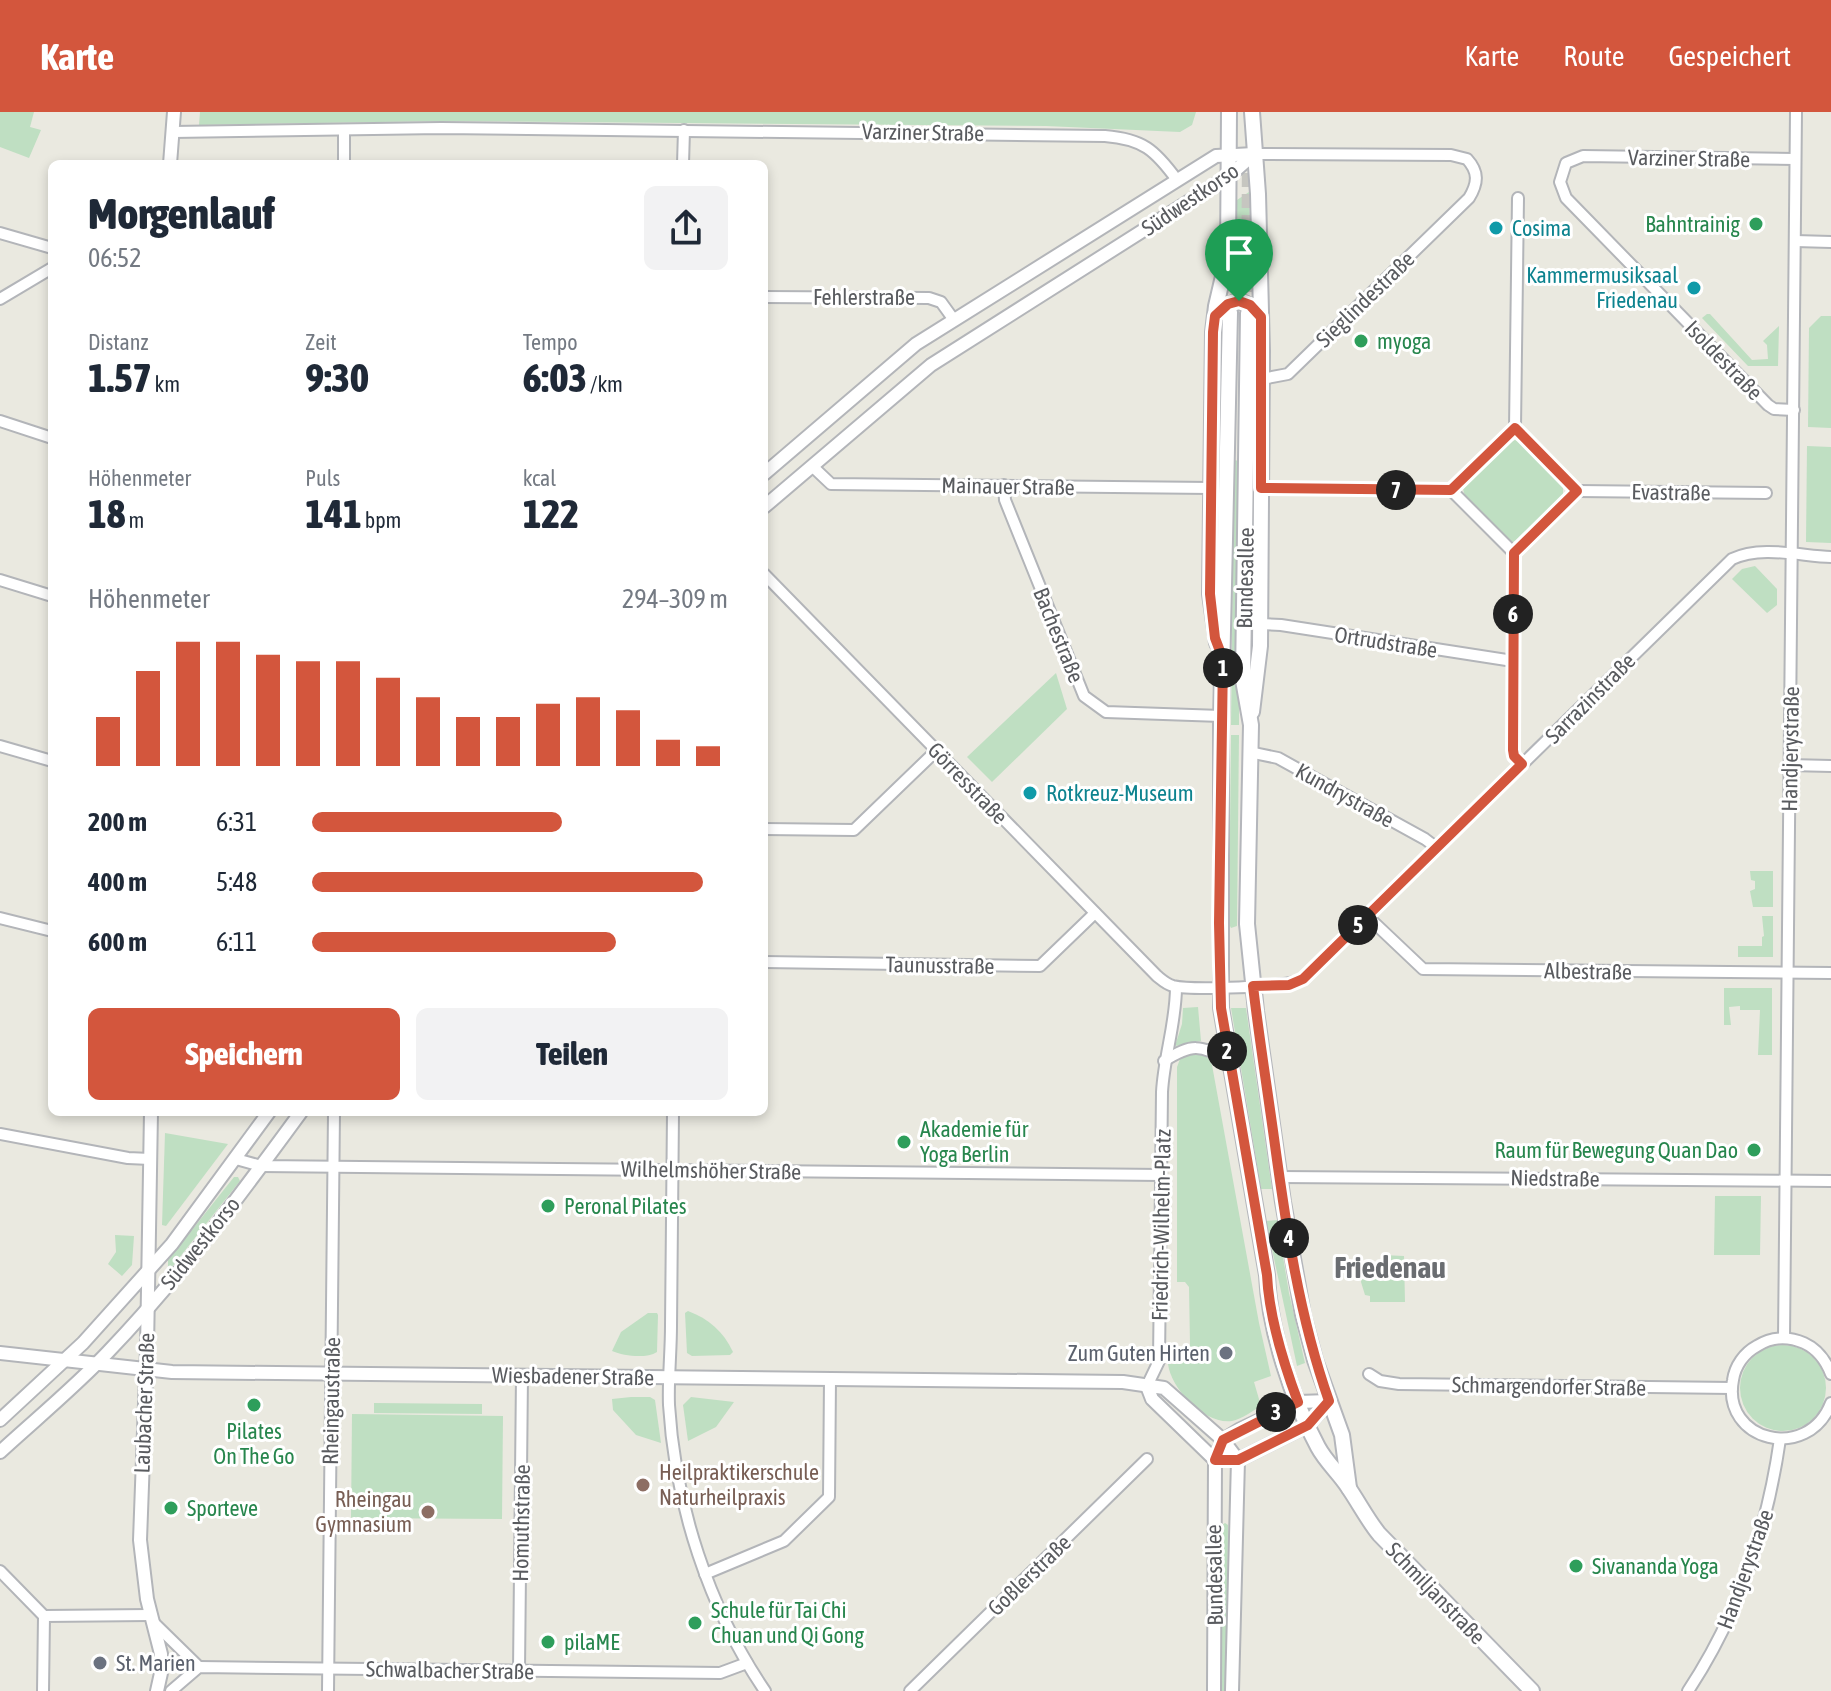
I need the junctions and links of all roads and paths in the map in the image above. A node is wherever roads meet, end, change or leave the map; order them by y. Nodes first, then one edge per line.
1 (174, 112) edge
2 (1229, 112) edge
3 (1252, 112) edge
4 (1796, 112) edge
5 (344, 130) junction
6 (684, 130) junction
7 (173, 132) junction
8 (1229, 154) junction
9 (1254, 154) junction
10 (1583, 156) joint
11 (1795, 159) junction
12 (170, 160) edge
13 (344, 160) edge
14 (683, 160) edge
15 (1229, 176) junction
16 (1177, 180) junction
17 (1518, 198) dead end
18 (0, 233) edge
19 (1795, 241) junction
20 (1831, 242) edge
21 (48, 247) edge
22 (48, 270) edge
23 (768, 297) edge
24 (0, 299) edge
25 (1222, 314) junction
26 (1254, 315) junction
27 (954, 320) junction
28 (967, 341) junction
29 (1262, 379) junction
30 (1794, 410) junction
31 (0, 421) edge
32 (1515, 428) junction
33 (48, 437) edge
34 (795, 446) junction
35 (812, 466) junction
36 (768, 470) edge
37 (1004, 485) junction
38 (1211, 488) junction
39 (1261, 488) junction
40 (1451, 490) junction
41 (1577, 491) junction
42 (1766, 493) dead end
43 (768, 504) edge
44 (1514, 553) junction
45 (1792, 555) junction
46 (1831, 557) edge
47 (768, 578) edge
48 (0, 580) edge
49 (48, 595) edge
50 (1260, 624) junction
51 (1223, 659) junction
52 (1513, 661) junction
53 (1221, 716) junction
54 (1251, 725) junction
55 (0, 746) edge
56 (937, 750) junction
57 (1249, 752) junction
58 (48, 760) edge
59 (1522, 764) junction
60 (1789, 765) junction
61 (1831, 766) edge
62 (768, 829) edge
63 (1437, 848) junction
64 (1095, 913) junction
65 (1367, 916) junction
66 (0, 918) edge
67 (48, 930) edge
68 (1248, 934) junction
69 (1219, 935) junction
70 (768, 962) edge
71 (1787, 973) junction
72 (1831, 973) edge
73 (1253, 986) junction
74 (1176, 987) junction
75 (1220, 987) junction
76 (1229, 1060) junction
77 (1164, 1061) junction
78 (151, 1116) edge
79 (266, 1116) edge
80 (298, 1116) edge
81 (334, 1116) edge
82 (673, 1116) edge
83 (0, 1134) edge
84 (150, 1159) junction
85 (236, 1159) junction
86 (261, 1166) junction
87 (334, 1167) junction
88 (673, 1170) junction
89 (1161, 1175) junction
90 (1279, 1177) junction
91 (1785, 1180) junction
92 (1831, 1181) edge
93 (148, 1270) junction
94 (147, 1308) junction
95 (1784, 1338) junction
96 (0, 1353) edge
97 (65, 1361) junction
98 (95, 1365) junction
99 (146, 1370) junction
100 (332, 1373) junction
101 (1369, 1374) dead end
102 (1831, 1374) edge
103 (522, 1375) junction
104 (670, 1377) junction
105 (830, 1379) junction
106 (1147, 1386) junction
107 (1732, 1388) junction
108 (1329, 1401) junction
109 (1298, 1402) junction
110 (1831, 1403) edge
111 (0, 1420) edge
112 (1308, 1425) junction
113 (1780, 1439) junction
114 (1223, 1440) junction
115 (0, 1452) edge
116 (1147, 1459) dead end
117 (1215, 1460) junction
118 (1238, 1460) junction
119 (1349, 1488) junction
120 (0, 1571) edge
121 (705, 1574) junction
122 (44, 1616) junction
123 (151, 1618) junction
124 (747, 1663) junction
125 (199, 1667) junction
126 (329, 1669) junction
127 (519, 1671) junction
128 (43, 1691) edge
129 (157, 1691) edge
130 (171, 1691) edge
131 (328, 1691) edge
132 (765, 1691) edge
133 (910, 1691) edge
134 (1214, 1691) edge
135 (1232, 1691) edge
136 (1532, 1691) edge
137 (1688, 1691) edge

1 - 7 street
2 - 8 main road
3 - 9 main road
4 - 11 street, Handjerystraße
5 - 6 street, Varziner Straße
5 - 7 street, Varziner Straße
5 - 13 street
6 - 14 street
6 - 16 street, Varziner Straße
7 - 12 street
8 - 9 street, Südwestkorso
8 - 15 main road
8 - 16 street, Südwestkorso
9 - 15 street, Südwestkorso
9 - 26 main road
9 - 29 street, Sieglindestraße
10 - 11 street, Varziner Straße
10 - 30 street, Isoldestraße
11 - 19 street, Handjerystraße
15 - 25 main road
15 - 28 street, Südwestkorso
16 - 27 street, Südwestkorso
17 - 32 street
18 - 21 street
19 - 20 street
19 - 30 street, Handjerystraße
22 - 24 street
23 - 27 street, Fehlerstraße
25 - 26 main road
25 - 38 main road
25 - 51 main road, Bundesallee
26 - 29 main road
26 - 54 main road, Bundesallee
27 - 28 street
27 - 34 street, Südwestkorso
28 - 35 street, Südwestkorso
29 - 39 main road
30 - 45 street, Handjerystraße
31 - 33 street
32 - 40 street
32 - 41 street
34 - 35 street
34 - 36 street, Südwestkorso
35 - 37 street, Mainauer Straße
35 - 43 street, Südwestkorso
37 - 38 street, Mainauer Straße
37 - 53 street, Bachestraße
38 - 51 main road
39 - 40 street
39 - 50 main road
40 - 44 street
41 - 42 street, Evastraße
41 - 44 street
44 - 52 street
45 - 46 street, Sarrazinstraße
45 - 59 street, Sarrazinstraße
45 - 60 street, Handjerystraße
47 - 56 street, Görresstraße
48 - 49 street
50 - 52 street, Ortrudstraße
50 - 54 main road
51 - 53 main road, Bundesallee
52 - 59 street
53 - 69 main road, Bundesallee
54 - 57 main road, Bundesallee
55 - 58 street
56 - 62 street
56 - 64 street, Görresstraße
57 - 63 street, Kundrystraße
57 - 68 main road, Bundesallee
59 - 63 street, Sarrazinstraße
60 - 61 street
60 - 71 street, Handjerystraße
63 - 65 street, Sarrazinstraße
64 - 70 street, Taunusstraße
64 - 74 street, Görresstraße
65 - 71 street, Albestraße
65 - 73 street, Sarrazinstraße
66 - 67 street
68 - 69 main road
68 - 73 main road, Bundesallee
69 - 75 main road, Bundesallee
71 - 72 street, Albestraße
71 - 91 street, Handjerystraße
73 - 75 street, Sarrazinstraße
73 - 90 main road
74 - 75 street
74 - 77 street, Friedrich-Wilhelm-Platz
75 - 76 main road
76 - 77 street
76 - 109 main road
77 - 89 street, Friedrich-Wilhelm-Platz
78 - 84 street, Laubacher Straße
79 - 85 street, Südwestkorso
80 - 86 street, Südwestkorso
81 - 87 street, Rheingaustraße
82 - 88 street
83 - 84 street
84 - 93 street, Laubacher Straße
85 - 86 street
85 - 93 street, Südwestkorso
86 - 87 street, Wilhelmshöher Straße
86 - 94 street, Südwestkorso
87 - 88 street, Wilhelmshöher Straße
87 - 100 street, Rheingaustraße
88 - 89 street, Wilhelmshöher Straße
88 - 104 street
89 - 106 street, Friedrich-Wilhelm-Platz
90 - 91 street, Niedstraße
90 - 108 main road
91 - 92 street, Niedstraße
91 - 95 street, Handjerystraße
93 - 94 street, Laubacher Straße
93 - 97 street, Südwestkorso
94 - 98 street, Südwestkorso
94 - 99 street, Laubacher Straße
95 - 102 street
95 - 107 street
96 - 97 street, Wiesbadener Straße
97 - 98 street, Wiesbadener Straße
97 - 111 street, Südwestkorso
98 - 99 street, Wiesbadener Straße
98 - 115 street, Südwestkorso
99 - 100 street, Wiesbadener Straße
99 - 123 street, Laubacher Straße
100 - 103 street, Wiesbadener Straße
100 - 126 street, Rheingaustraße
101 - 107 street, Schmargendorfer Straße
103 - 104 street, Wiesbadener Straße
103 - 127 street, Homuthstraße
104 - 105 street, Wiesbadener Straße
104 - 121 street
105 - 106 street, Wiesbadener Straße
105 - 121 street
106 - 114 street
106 - 117 street
107 - 113 street
108 - 109 street
108 - 112 street
108 - 119 main road, Schmiljanstraße
109 - 112 main road
109 - 114 street
110 - 113 street
112 - 118 street
112 - 119 main road, Schmiljanstraße
113 - 137 street, Handjerystraße
114 - 117 street
114 - 118 street
116 - 133 street, Goßlerstraße
117 - 118 street
117 - 134 street, Bundesallee
118 - 135 street, Bundesallee
119 - 136 main road, Schmiljanstraße
120 - 122 street
121 - 124 street
122 - 123 street
122 - 128 street
123 - 125 street
123 - 129 street, Laubacher Straße
124 - 127 street, Schwalbacher Straße
124 - 132 street
125 - 126 street, Schwalbacher Straße
125 - 130 street
126 - 127 street, Schwalbacher Straße
126 - 131 street, Rheingaustraße

